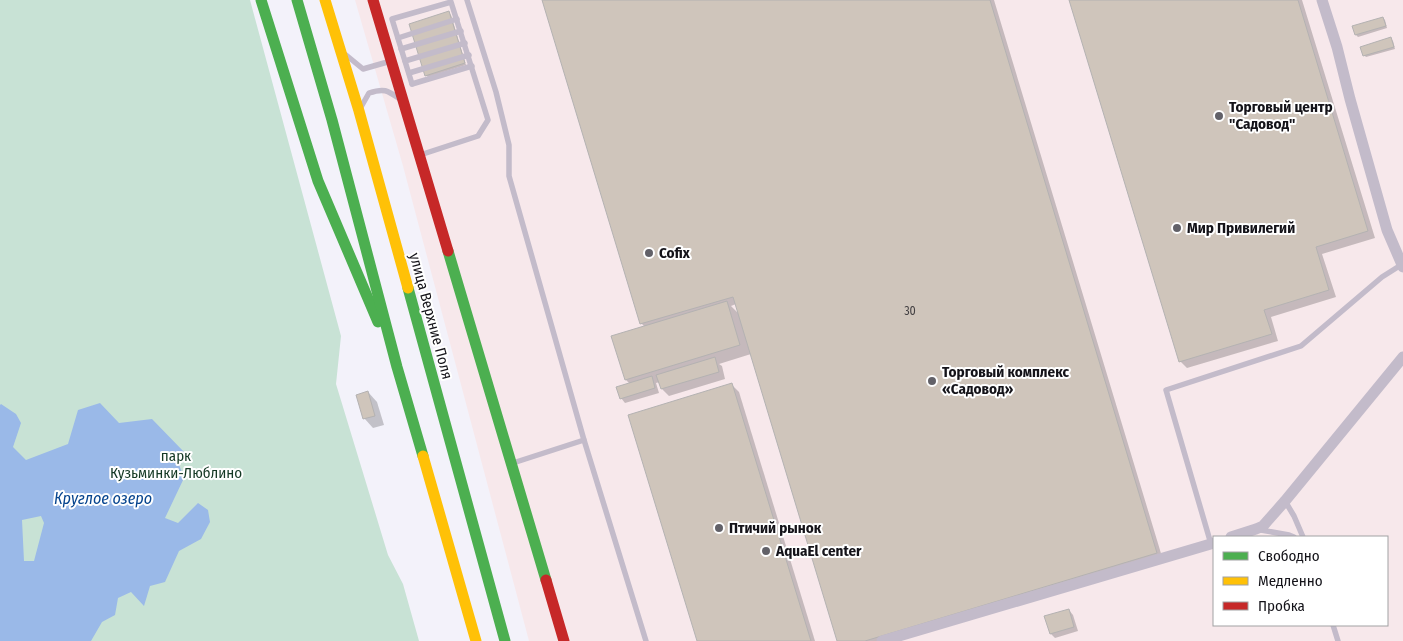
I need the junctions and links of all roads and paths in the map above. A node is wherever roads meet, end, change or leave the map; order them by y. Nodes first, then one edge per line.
1 (261, 0) edge
2 (296, 0) edge
3 (325, 0) edge
4 (373, 0) edge
5 (468, 0) edge
6 (1322, 0) edge
7 (457, 20) junction
8 (461, 31) junction
9 (398, 38) junction
10 (465, 43) junction
11 (401, 50) junction
12 (341, 51) junction
13 (469, 55) junction
14 (392, 61) junction
15 (405, 62) junction
16 (472, 66) junction
17 (409, 73) junction
18 (412, 84) junction
19 (404, 103) junction
20 (359, 111) junction
21 (420, 155) junction
22 (1402, 266) edge
23 (1403, 357) edge
24 (397, 367) junction
25 (584, 440) junction
26 (511, 464) junction
27 (1285, 501) junction
28 (1256, 530) junction
29 (1235, 536) edge
30 (1292, 536) edge
31 (1303, 536) edge
32 (1213, 543) edge
33 (1333, 626) edge
34 (476, 641) edge
35 (505, 641) edge
36 (564, 641) edge
37 (646, 641) edge
38 (882, 641) edge
39 (1338, 641) edge

1 - 24 main road
2 - 24 main road
3 - 12 main road, улица Верхние Поля
4 - 14 main road
5 - 25 lane
6 - 22 street
7 - 8 lane
7 - 9 lane
7 - 9 lane
8 - 10 lane
8 - 11 lane
9 - 11 lane
10 - 13 lane
10 - 15 lane
11 - 15 lane
12 - 14 lane
12 - 20 main road, улица Верхние Поля
13 - 16 lane
13 - 17 lane
14 - 18 lane
14 - 19 main road
15 - 17 lane
16 - 18 lane
16 - 21 lane
17 - 18 lane
19 - 20 lane
19 - 21 main road
20 - 35 main road, улица Верхние Поля
21 - 26 main road
22 - 32 lane
23 - 27 street
24 - 34 main road
25 - 26 lane
25 - 37 lane
26 - 36 main road
27 - 28 street
27 - 31 lane
28 - 29 street
28 - 30 lane
32 - 38 street
33 - 39 lane

